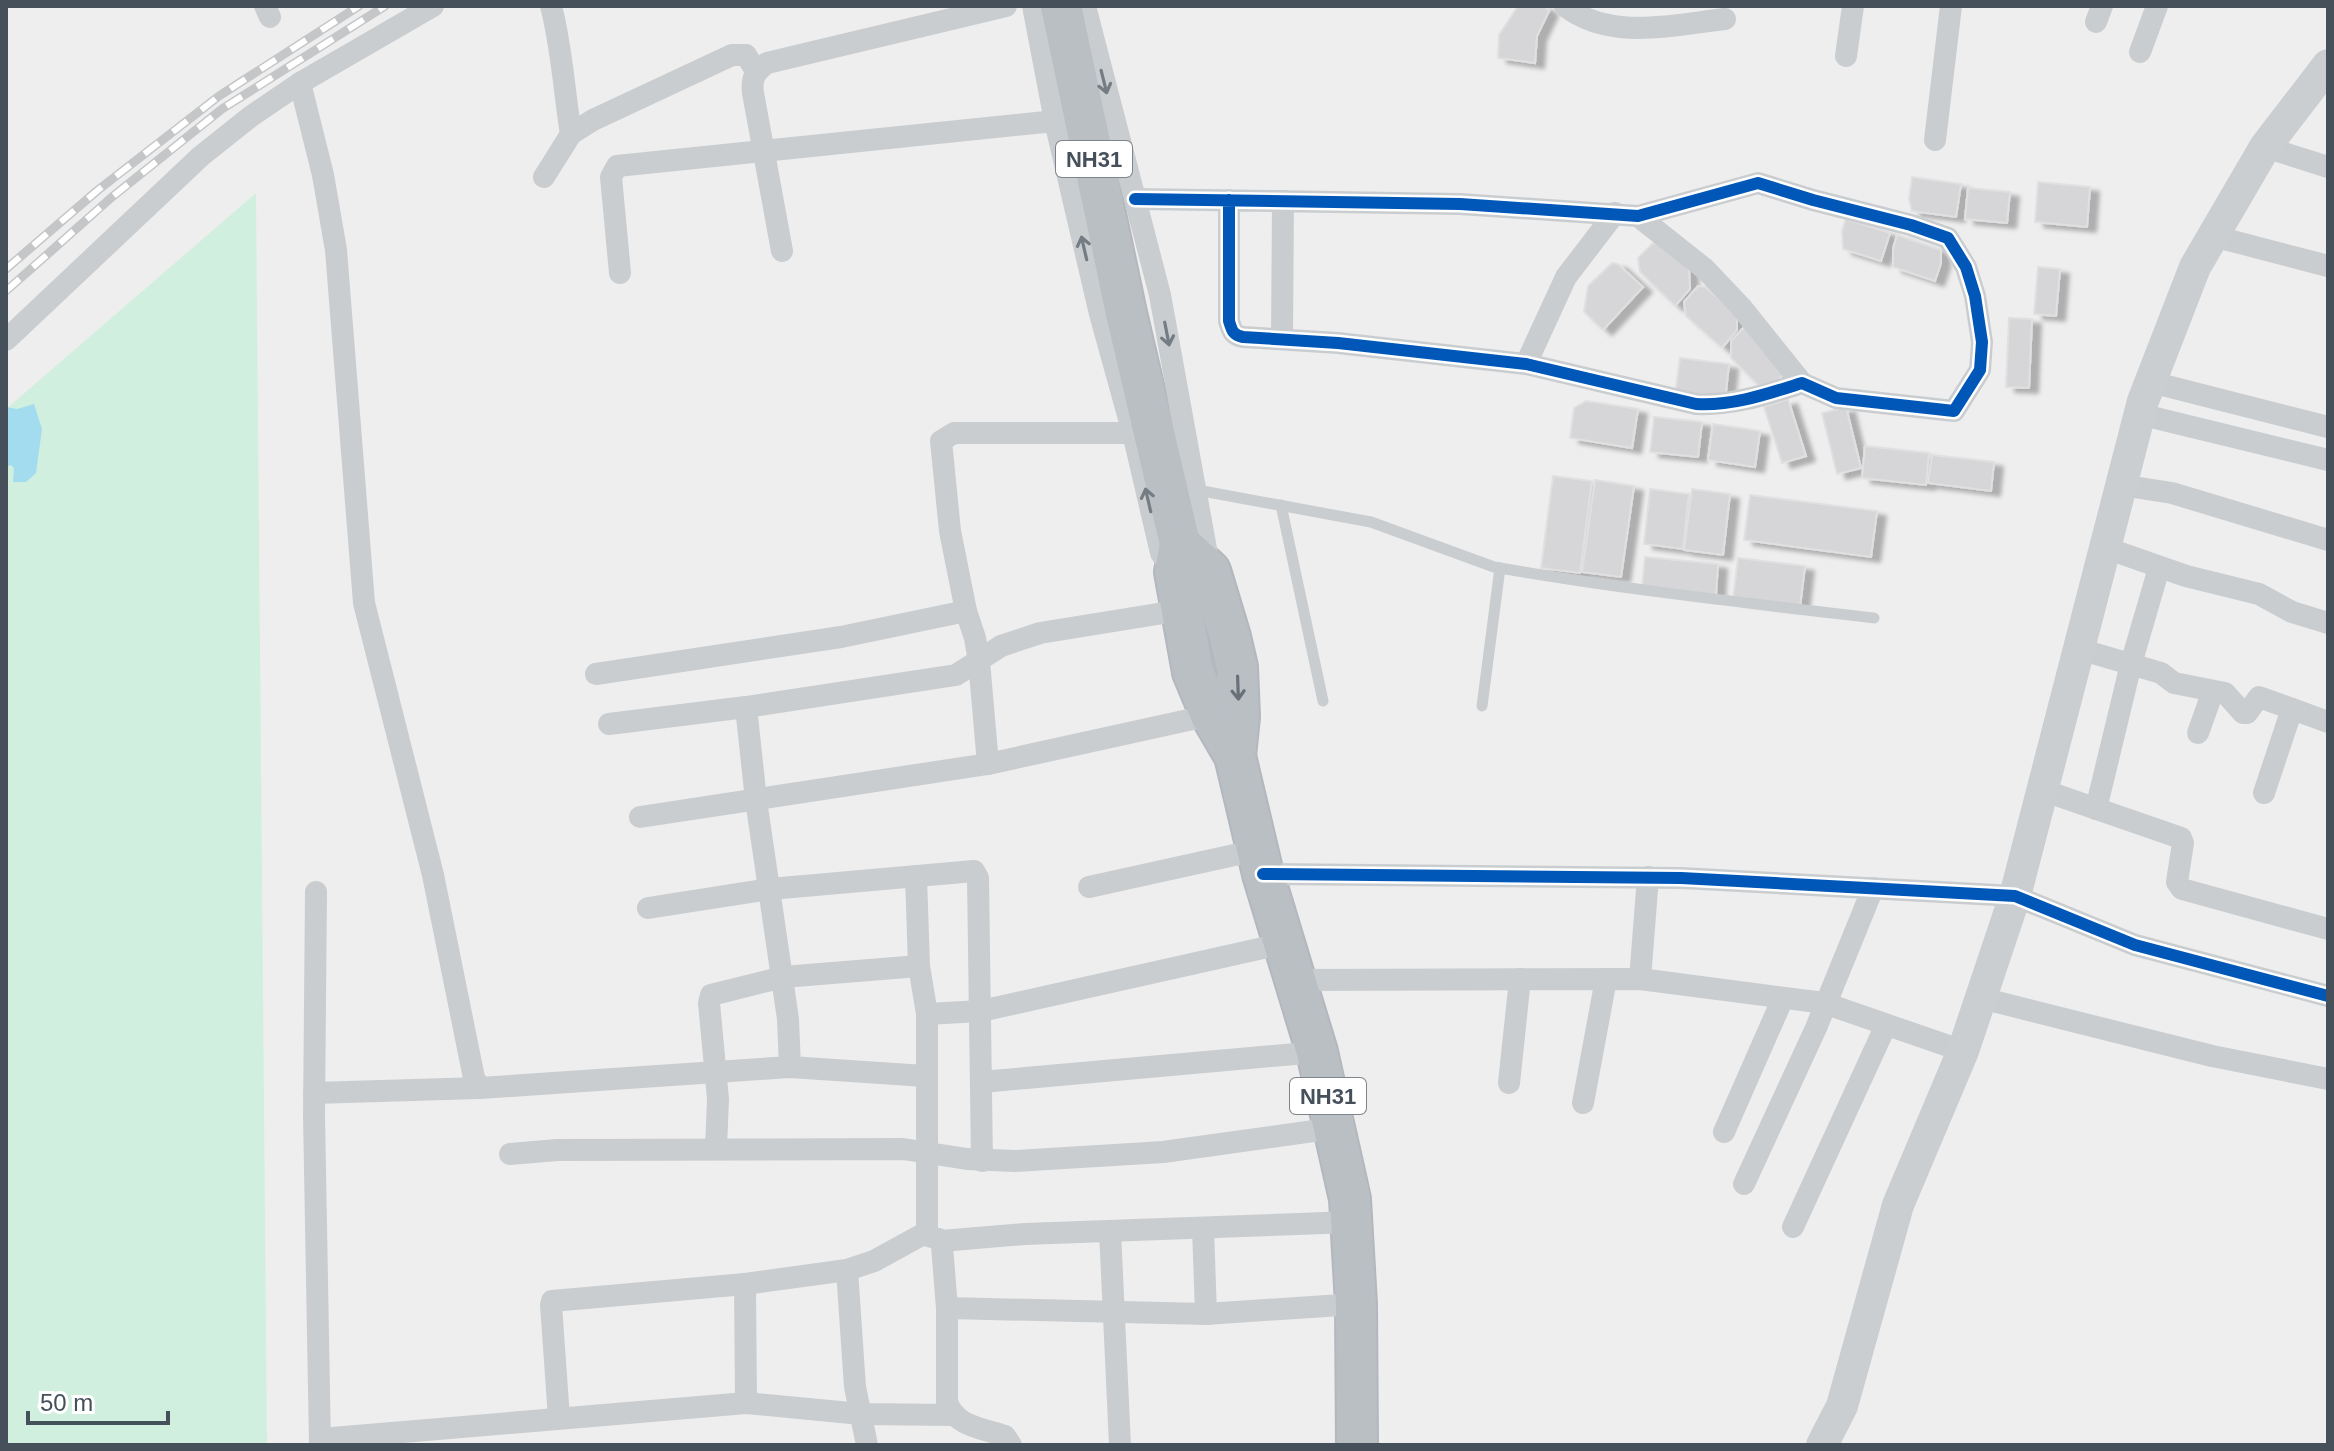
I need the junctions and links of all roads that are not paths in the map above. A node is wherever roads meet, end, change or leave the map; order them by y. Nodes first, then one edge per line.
1 (433, 6) edge
2 (551, 6) edge
3 (1006, 6) edge
4 (1033, 6) edge
5 (1061, 6) edge
6 (1085, 6) edge
7 (1565, 6) edge
8 (1853, 6) edge
9 (1951, 6) edge
10 (2157, 6) edge
11 (1725, 19) dead end
12 (2140, 52) dead end
13 (1846, 56) dead end
14 (2328, 65) edge
15 (756, 71) junction
16 (300, 83) junction
17 (1055, 121) junction
18 (571, 134) junction
19 (1935, 140) dead end
20 (2265, 147) junction
21 (763, 151) junction
22 (2328, 167) edge
23 (544, 177) dead end
24 (1135, 199) junction
25 (1229, 200) junction
26 (1283, 201) junction
27 (1615, 213) junction
28 (1638, 216) junction
29 (2213, 236) junction
30 (782, 251) dead end
31 (2328, 266) edge
32 (620, 273) dead end
33 (1282, 338) junction
34 (6, 340) edge
35 (1526, 364) junction
36 (2151, 382) junction
37 (1802, 383) junction
38 (2139, 414) junction
39 (2328, 427) edge
40 (1133, 433) junction
41 (2328, 460) edge
42 (2121, 485) junction
43 (1197, 490) junction
44 (1281, 505) junction
45 (2328, 540) edge
46 (2106, 548) junction
47 (1500, 568) junction
48 (2159, 568) junction
49 (1187, 589) junction
50 (966, 611) junction
51 (1874, 618) dead end
52 (2328, 623) edge
53 (1230, 637) junction
54 (2079, 649) junction
55 (979, 661) junction
56 (2131, 664) junction
57 (596, 674) dead end
58 (2213, 691) junction
59 (1323, 701) dead end
60 (1482, 706) dead end
61 (746, 707) junction
62 (2292, 709) junction
63 (1211, 715) junction
64 (2328, 722) edge
65 (609, 724) dead end
66 (2198, 733) dead end
67 (1235, 756) junction
68 (988, 764) junction
69 (2042, 790) junction
70 (2264, 793) dead end
71 (756, 800) junction
72 (2096, 809) junction
73 (640, 817) dead end
74 (1260, 862) junction
75 (916, 876) junction
76 (1648, 877) junction
77 (1089, 887) dead end
78 (1873, 888) junction
79 (770, 889) junction
80 (316, 892) dead end
81 (2015, 896) junction
82 (648, 908) dead end
83 (2328, 929) edge
84 (1290, 962) junction
85 (919, 966) junction
86 (783, 977) junction
87 (1520, 979) junction
88 (1606, 979) junction
89 (1640, 979) junction
90 (2328, 996) edge
91 (1783, 998) junction
92 (1981, 998) junction
93 (1824, 1003) junction
94 (981, 1011) junction
95 (927, 1014) junction
96 (1886, 1025) junction
97 (1963, 1051) junction
98 (1317, 1052) junction
99 (790, 1067) junction
100 (715, 1074) junction
101 (925, 1076) junction
102 (2328, 1079) edge
103 (981, 1082) junction
104 (1509, 1083) dead end
105 (480, 1088) junction
106 (314, 1093) junction
107 (1583, 1103) dead end
108 (1335, 1128) junction
109 (1724, 1132) dead end
110 (716, 1149) junction
111 (510, 1154) dead end
112 (926, 1155) junction
113 (982, 1161) junction
114 (1744, 1184) dead end
115 (1352, 1222) junction
116 (1793, 1227) dead end
117 (1203, 1228) junction
118 (1110, 1231) junction
119 (934, 1237) junction
120 (847, 1270) junction
121 (745, 1284) junction
122 (1356, 1304) junction
123 (947, 1308) junction
124 (1114, 1313) junction
125 (1206, 1314) junction
126 (746, 1403) junction
127 (861, 1414) junction
128 (953, 1415) junction
129 (559, 1418) junction
130 (428, 1437) edge
131 (320, 1442) edge
132 (867, 1445) edge
133 (1011, 1445) edge
134 (1120, 1445) edge
135 (1357, 1445) edge
136 (1822, 1445) edge

1 - 16 street
2 - 18 street
3 - 15 street
4 - 17 street
5 - 49 highway, NH31
6 -> 24 street
7 - 11 street
8 - 13 street
9 - 19 street
10 - 12 street
14 - 20 main road
15 - 18 street
15 - 21 street
16 - 34 street
16 - 105 street
17 - 21 street
40 -> 17 street
18 - 23 street
20 - 22 street
20 - 29 main road
21 - 30 street
21 - 32 street
24 - 25 street
24 -> 43 street
25 - 26 street
25 - 33 street
26 - 27 street
26 - 33 street
27 - 28 street
27 - 35 street
28 - 37 street
28 - 37 street
29 - 31 street
29 - 36 main road
33 - 35 street
35 - 37 street
36 - 38 main road
36 - 39 street
38 - 41 street
38 - 42 main road
49 -> 40 street
40 - 50 street
42 - 45 street
42 - 46 main road
43 - 44 lane
43 - 49 street
44 - 47 lane
44 - 59 lane
46 - 48 street
46 - 54 main road
47 - 51 lane
47 - 60 lane
48 - 52 street
48 - 56 street
49 - 53 highway, NH31
49 - 53 highway
49 - 55 street
49 - 63 highway, NH31
50 - 55 street
50 - 57 street
53 -> 67 highway, NH31
54 - 56 street
54 - 69 main road
55 - 61 street
55 - 68 street
56 - 58 street
56 - 72 street
58 - 62 street
58 - 66 street
61 - 65 street
61 - 71 street
62 - 64 street
62 - 70 street
63 - 67 highway, NH31
63 - 68 street
67 - 74 highway, NH31
68 - 71 street
69 - 72 street
69 - 81 main road
71 - 73 street
71 - 79 street
72 - 83 street
74 - 76 street
74 - 77 street
74 - 84 highway, NH31
75 - 79 street
75 - 85 street
75 - 94 street
76 - 78 street
76 - 89 street
78 - 81 street
78 - 93 street
79 - 82 street
79 - 86 street
80 - 106 street
81 - 90 street
81 - 92 main road
84 - 87 street
84 - 94 street
84 - 98 highway, NH31
85 - 86 street
85 - 95 street
86 - 99 street
86 - 100 street
87 - 88 street
87 - 104 street
88 - 89 street
88 - 107 street
89 - 91 street
91 - 93 street
91 - 109 street
92 - 97 main road
92 - 102 street
93 - 96 street
93 - 114 street
94 - 95 street
94 - 103 street
95 - 101 street
96 - 97 street
96 - 116 street
97 - 136 main road
98 - 103 street
98 - 108 highway, NH31
99 - 100 street
99 - 101 street
100 - 105 street
100 - 110 street
101 - 112 street
103 - 113 street
105 - 106 street
106 - 131 street
108 - 113 street
108 - 115 highway, NH31
110 - 111 street
110 - 112 street
112 - 113 street
112 - 119 street
115 - 117 street
115 - 122 highway, NH31
117 - 118 street
117 - 125 street
118 - 119 street
118 - 124 street
119 - 120 street
119 - 123 street
120 - 121 street
120 - 127 street
121 - 126 street
121 - 129 street
122 - 125 street
122 - 135 highway, NH31
123 - 124 street
123 - 128 street
124 - 125 street
124 - 134 street
126 - 127 street
126 - 129 street
127 - 128 street
127 - 132 street
128 - 133 street
129 - 130 street
130 - 131 street

